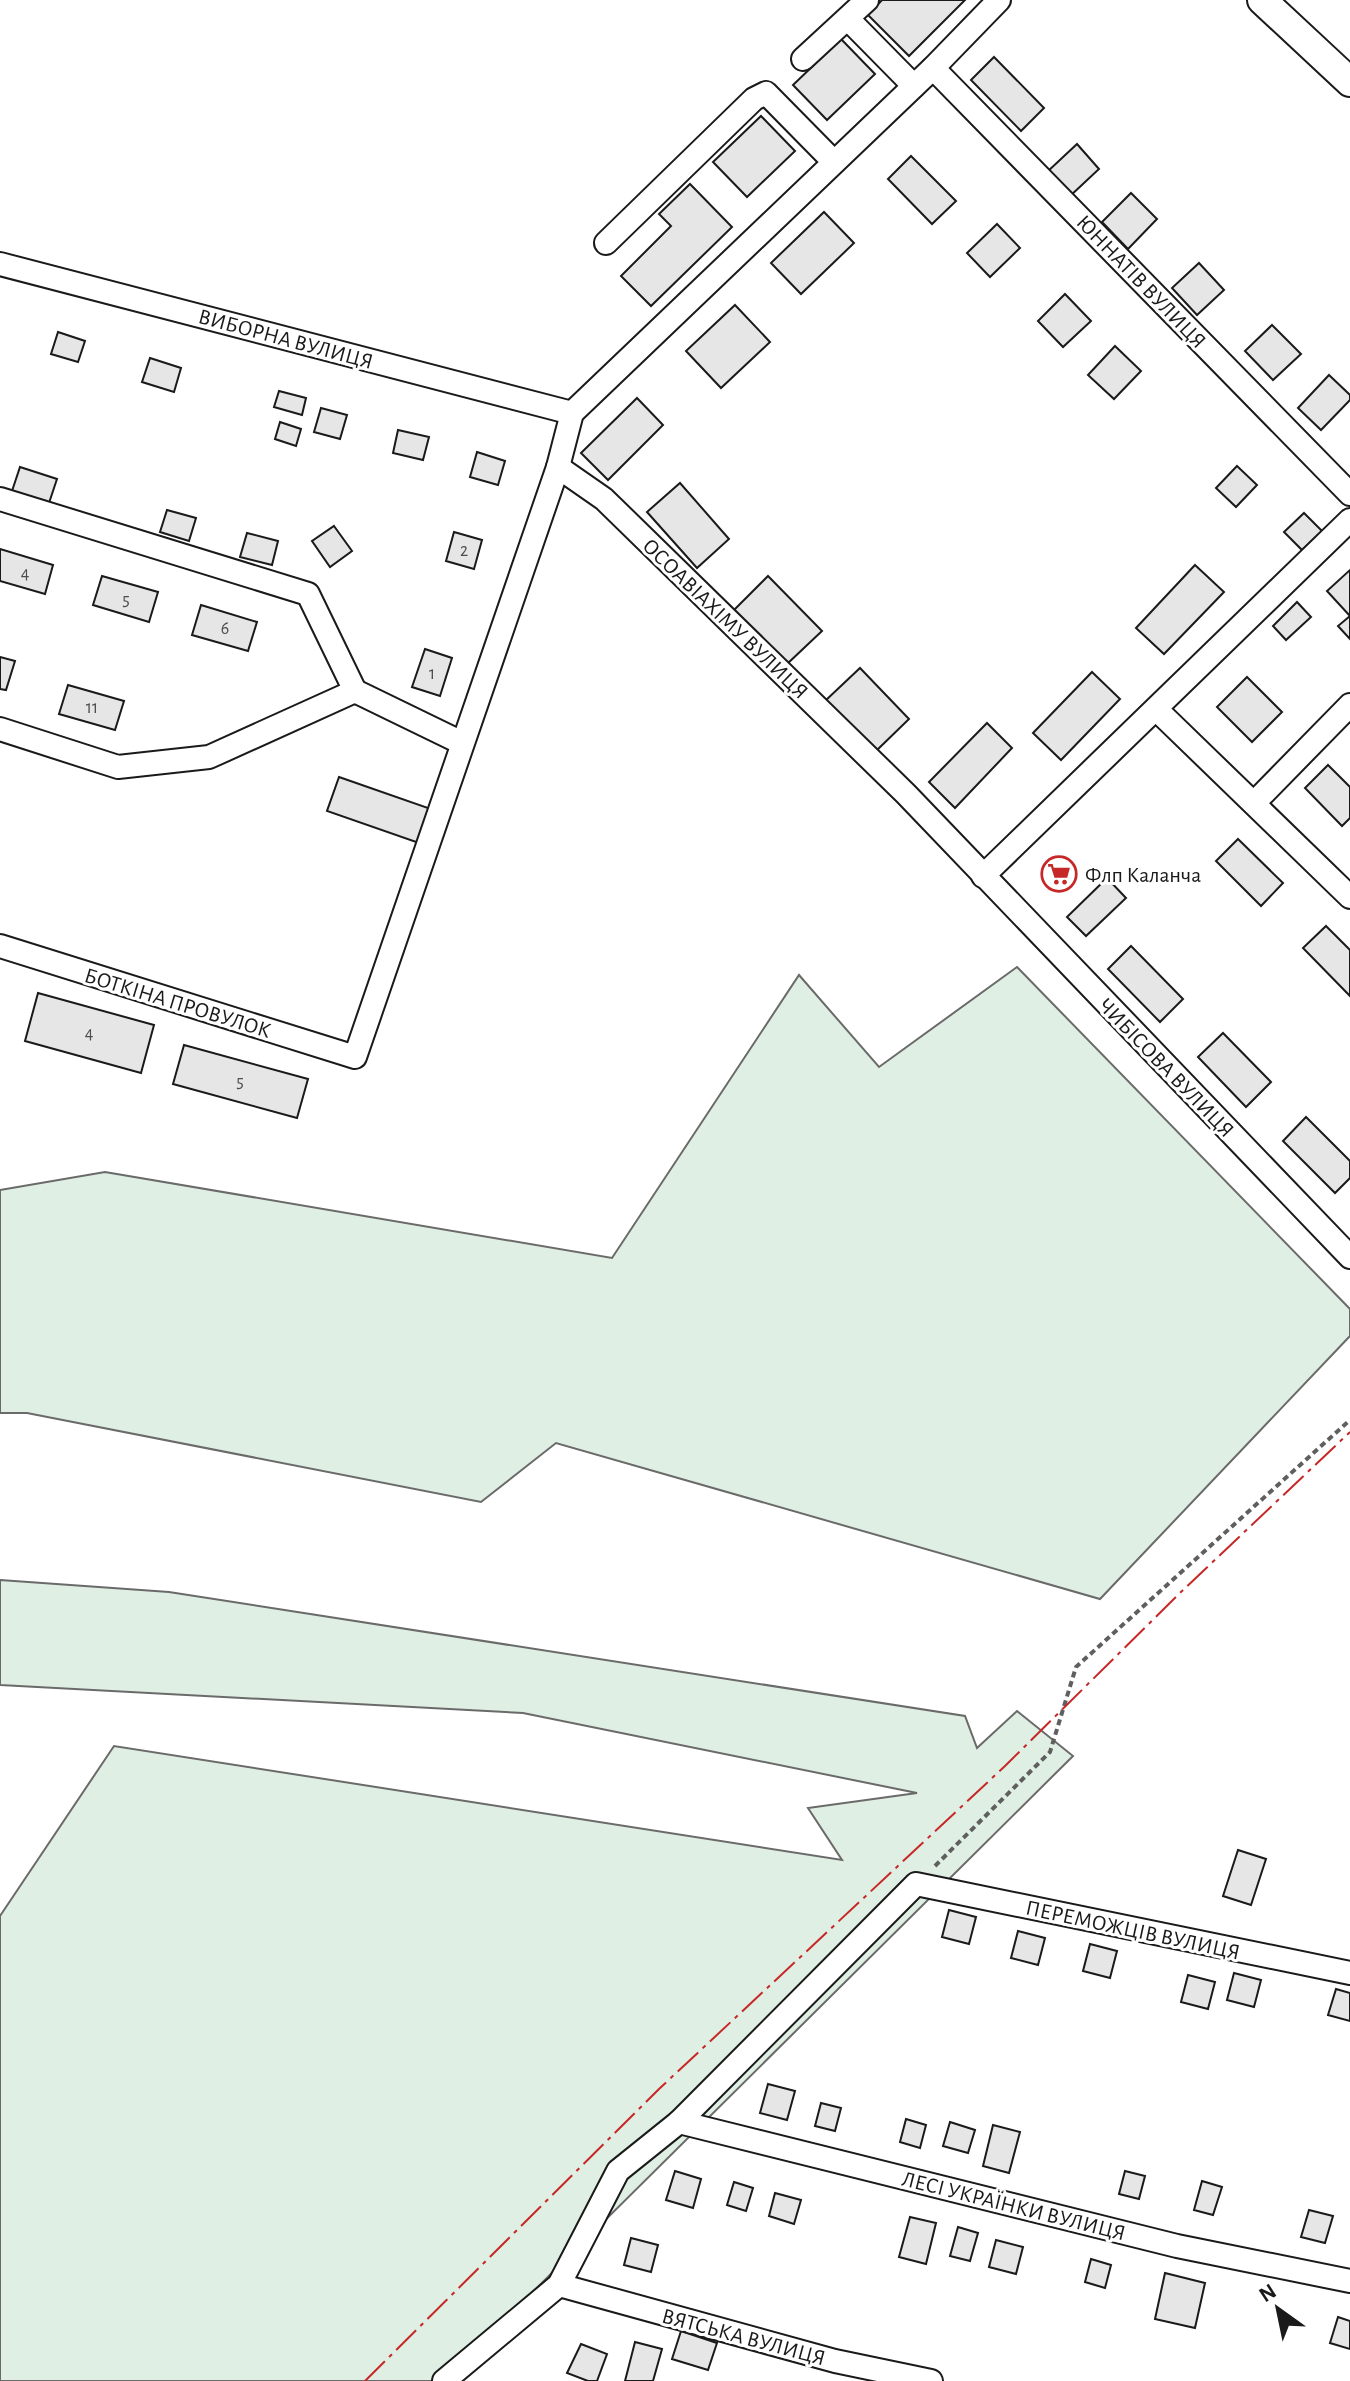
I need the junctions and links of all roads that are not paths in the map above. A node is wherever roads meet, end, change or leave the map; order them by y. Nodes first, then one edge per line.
1 (867, 0) edge
2 (999, 0) edge
3 (1262, 0) edge
4 (848, 19) junction
5 (803, 59) dead end
6 (933, 68) junction
7 (1350, 82) edge
8 (914, 86) junction
9 (834, 162) junction
10 (606, 243) dead end
11 (0, 264) edge
12 (572, 413) junction
13 (558, 467) junction
14 (1350, 494) edge
15 (0, 499) edge
16 (1350, 520) edge
17 (355, 691) junction
18 (1350, 705) edge
19 (1156, 709) junction
20 (0, 729) edge
21 (462, 743) junction
22 (1254, 803) junction
23 (983, 876) junction
24 (1347, 889) edge
25 (0, 946) edge
26 (1350, 1257) edge
27 (1350, 1973) edge
28 (679, 2122) junction
29 (1350, 2281) edge
30 (559, 2285) junction
31 (444, 2381) edge
32 (931, 2381) edge

1 - 4 street
2 - 6 street
3 - 7 main road
4 - 5 street
4 - 8 street
6 - 8 street
6 - 14 street, ЮННАТІВ ВУЛИЦЯ
8 - 9 street
9 - 10 street
9 - 12 street
11 - 12 street, ВИБОРНА ВУЛИЦЯ
12 - 13 street
13 - 21 street
13 - 23 street, ОСОАВІАХІМУ ВУЛИЦЯ
15 - 17 street
16 - 19 street
17 - 20 street
17 - 21 street
18 - 22 street
19 - 22 street
19 - 23 street
21 - 25 street, БОТКІНА ПРОВУЛОК
22 - 24 street
23 - 26 street, ЧИБІСОВА ВУЛИЦЯ
27 - 28 street, ПЕРЕМОЖЦІВ ВУЛИЦЯ
28 - 29 street, ЛЕСІ УКРАЇНКИ ВУЛИЦЯ
28 - 30 street
30 - 31 street
30 - 32 street, ВЯТСЬКА ВУЛИЦЯ

